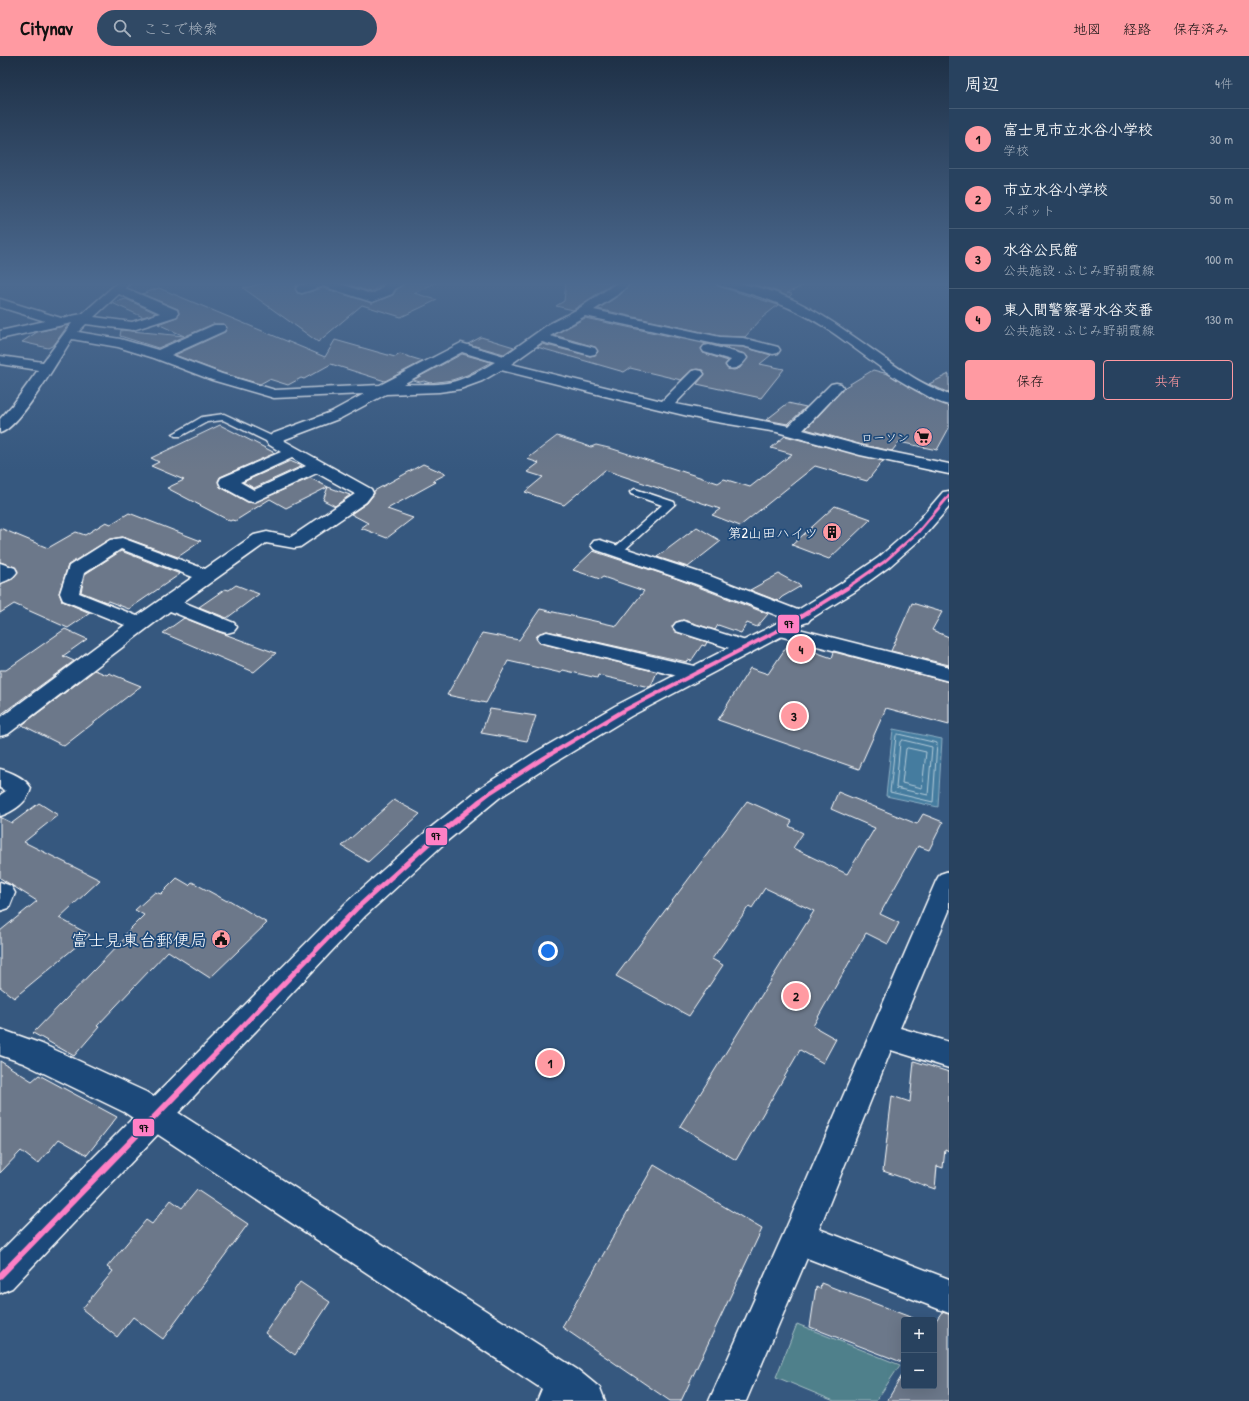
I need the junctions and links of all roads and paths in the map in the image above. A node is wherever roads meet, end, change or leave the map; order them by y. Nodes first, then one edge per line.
1 (63, 345) edge
2 (126, 345) edge
3 (182, 345) edge
4 (529, 345) edge
5 (568, 345) edge
6 (714, 345) edge
7 (753, 345) edge
8 (860, 345) edge
9 (773, 350) dead end
10 (590, 351) dead end
11 (159, 355) junction
12 (0, 360) edge
13 (503, 363) junction
14 (733, 365) dead end
15 (48, 367) junction
16 (697, 374) dead end
17 (356, 379) dead end
18 (836, 387) dead end
19 (387, 388) junction
20 (335, 390) junction
21 (949, 401) edge
22 (665, 406) junction
23 (0, 428) edge
24 (792, 432) junction
25 (178, 434) dead end
26 (274, 441) junction
27 (293, 452) junction
28 (318, 466) junction
29 (949, 469) edge
30 (635, 492) dead end
31 (949, 496) edge
32 (600, 545) dead end
33 (617, 551) junction
34 (0, 569) edge
35 (206, 576) junction
36 (0, 577) edge
37 (168, 603) junction
38 (801, 618) junction
39 (139, 624) junction
40 (227, 627) dead end
41 (684, 627) dead end
42 (779, 630) junction
43 (547, 638) dead end
44 (745, 647) junction
45 (694, 673) junction
46 (949, 674) edge
47 (0, 729) edge
48 (0, 777) edge
49 (0, 807) edge
50 (949, 881) edge
51 (0, 892) edge
52 (0, 902) edge
53 (883, 1034) junction
54 (0, 1042) edge
55 (949, 1055) edge
56 (155, 1116) junction
57 (799, 1238) junction
58 (0, 1276) edge
59 (949, 1296) edge
60 (569, 1395) edge
61 (727, 1401) edge

1 - 15 street
2 - 11 street
3 - 11 street
4 - 13 street
5 - 10 street
6 - 14 street
7 - 9 street
8 - 21 street
11 - 20 street
12 - 15 street
13 - 19 street
13 - 19 street
13 - 22 street
15 - 23 street
16 - 22 street
17 - 20 street
18 - 24 street
19 - 20 street
19 - 26 street
22 - 24 street
24 - 29 street
25 - 26 lane
26 - 27 street
27 - 28 street
27 - 28 street
28 - 35 street
30 - 33 lane
31 - 38 street
32 - 33 street
33 - 38 street
34 - 36 street
35 - 37 street
35 - 39 street
37 - 39 street
37 - 40 street
38 - 42 street
39 - 47 street
41 - 44 street
42 - 44 street
42 - 46 street
43 - 45 street
44 - 45 street
45 - 56 street
48 - 49 street
50 - 53 street
51 - 52 street
53 - 55 street
53 - 57 street
54 - 56 street
56 - 58 street
56 - 60 street
57 - 59 street
57 - 61 street

